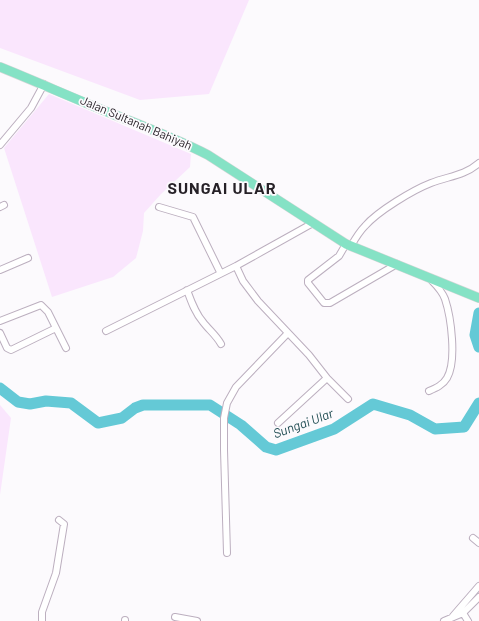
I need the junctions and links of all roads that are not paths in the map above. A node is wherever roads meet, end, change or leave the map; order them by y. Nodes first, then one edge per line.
1 (0, 67) edge
2 (44, 84) junction
3 (0, 145) edge
4 (479, 163) edge
5 (159, 208) dead end
6 (313, 223) junction
7 (349, 245) junction
8 (28, 258) dead end
9 (397, 264) junction
10 (236, 266) junction
11 (0, 270) edge
12 (220, 272) junction
13 (428, 277) junction
14 (187, 290) junction
15 (479, 298) edge
16 (0, 321) edge
17 (56, 328) junction
18 (106, 331) dead end
19 (0, 333) edge
20 (287, 334) junction
21 (221, 344) dead end
22 (66, 348) dead end
23 (327, 378) junction
24 (429, 391) dead end
25 (348, 399) dead end
26 (278, 423) dead end
27 (59, 520) dead end
28 (473, 538) dead end
29 (479, 543) edge
30 (227, 553) dead end
31 (479, 586) edge
32 (479, 597) edge
33 (175, 617) dead end
34 (452, 618) junction
35 (465, 618) edge
36 (42, 621) edge
37 (197, 621) edge
38 (444, 621) edge

1 - 2 main road, Jalan Sultanah Bahiyah
2 - 3 street
2 - 6 main road, Jalan Sultanah Bahiyah
4 - 7 street
5 - 12 street
6 - 7 main road, Jalan Sultanah Bahiyah
6 - 10 street
7 - 9 main road, Jalan Sultanah Bahiyah
7 - 9 street
8 - 11 street
9 - 13 main road, Jalan Sultanah Bahiyah
10 - 12 street
10 - 20 street
12 - 14 street
13 - 15 main road, Jalan Sultanah Bahiyah
13 - 24 street
14 - 18 street
14 - 21 street
16 - 17 street
17 - 19 street
17 - 22 street
20 - 23 street
20 - 30 street
23 - 25 street
23 - 26 street
27 - 36 street
28 - 29 street
31 - 34 street
32 - 35 street
33 - 37 street
34 - 35 street
34 - 38 street

